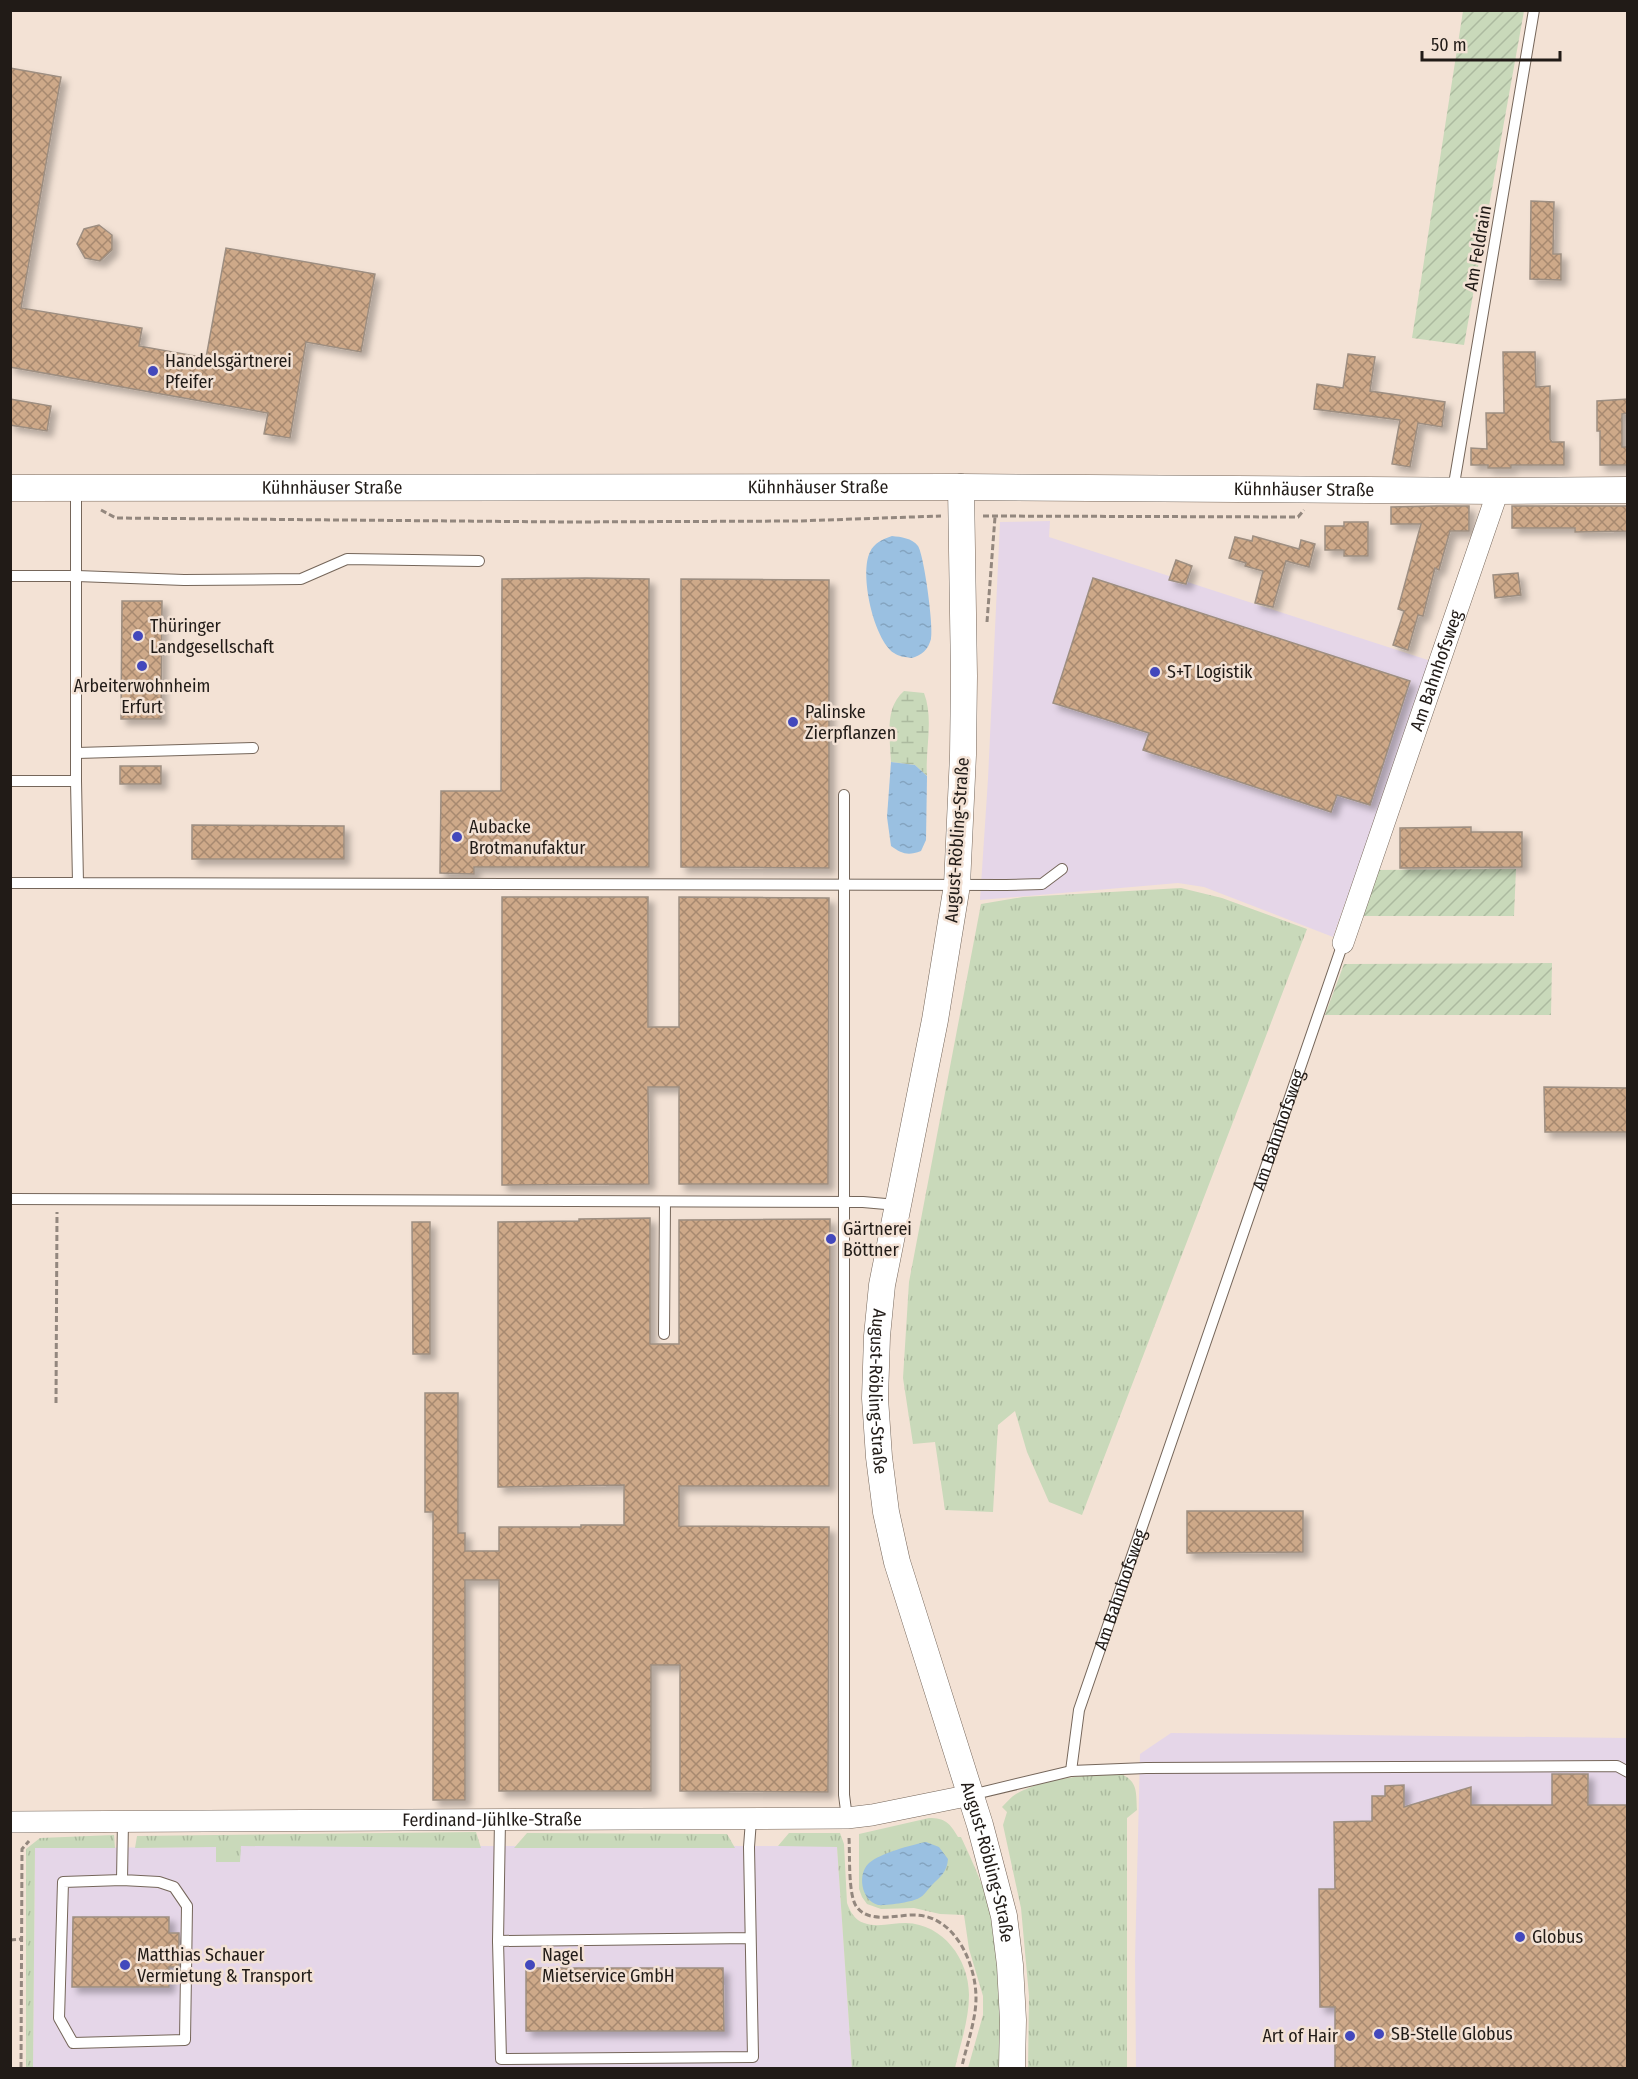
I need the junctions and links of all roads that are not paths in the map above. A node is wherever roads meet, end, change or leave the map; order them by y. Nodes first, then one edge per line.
1 (1534, 10) edge
2 (961, 487) junction
3 (10, 488) edge
4 (1453, 490) junction
5 (1628, 490) edge
6 (1498, 491) junction
7 (76, 496) junction
8 (479, 561) dead end
9 (10, 576) edge
10 (77, 576) junction
11 (253, 748) dead end
12 (77, 753) junction
13 (10, 781) edge
14 (76, 781) junction
15 (844, 795) dead end
16 (1062, 869) dead end
17 (10, 883) edge
18 (78, 883) junction
19 (844, 884) junction
20 (957, 885) junction
21 (1343, 943) joint
22 (10, 1199) edge
23 (665, 1202) junction
24 (845, 1202) junction
25 (897, 1205) junction
26 (664, 1334) dead end
27 (1071, 1770) junction
28 (1628, 1772) edge
29 (971, 1795) junction
30 (847, 1818) junction
31 (500, 1820) junction
32 (751, 1820) junction
33 (123, 1821) junction
34 (10, 1822) edge
35 (122, 1880) junction
36 (750, 1938) junction
37 (498, 1941) junction
38 (1012, 2068) edge

1 - 4 lane, Am Feldrain
2 - 4 street, Kühnhäuser Straße
2 - 7 street, Kühnhäuser Straße
2 - 20 street, August-Röbling-Straße
3 - 7 street, Kühnhäuser Straße
4 - 6 street, Kühnhäuser Straße
5 - 6 street, Kühnhäuser Straße
6 - 21 street, Am Bahnhofsweg
7 - 10 lane
8 - 10 lane
9 - 10 lane
10 - 12 lane
11 - 12 lane
12 - 14 lane
13 - 14 lane
14 - 18 lane
15 - 19 lane
16 - 20 lane
17 - 18 lane
18 - 19 lane
19 - 20 lane
19 - 24 lane
20 - 25 street, August-Röbling-Straße
21 - 27 lane, Am Bahnhofsweg
22 - 23 lane
23 - 24 lane
23 - 26 lane
24 - 25 lane
24 - 30 lane
25 - 29 street, August-Röbling-Straße
27 - 28 lane
27 - 29 lane
29 - 30 street, Ferdinand-Jühlke-Straße
29 - 38 street, August-Röbling-Straße
30 - 32 street, Ferdinand-Jühlke-Straße
31 - 32 street, Ferdinand-Jühlke-Straße
31 - 33 street, Ferdinand-Jühlke-Straße
31 - 37 lane
32 - 36 lane
33 - 34 street, Ferdinand-Jühlke-Straße
33 - 35 lane
35 - 35 lane
36 - 37 lane
36 - 37 lane

